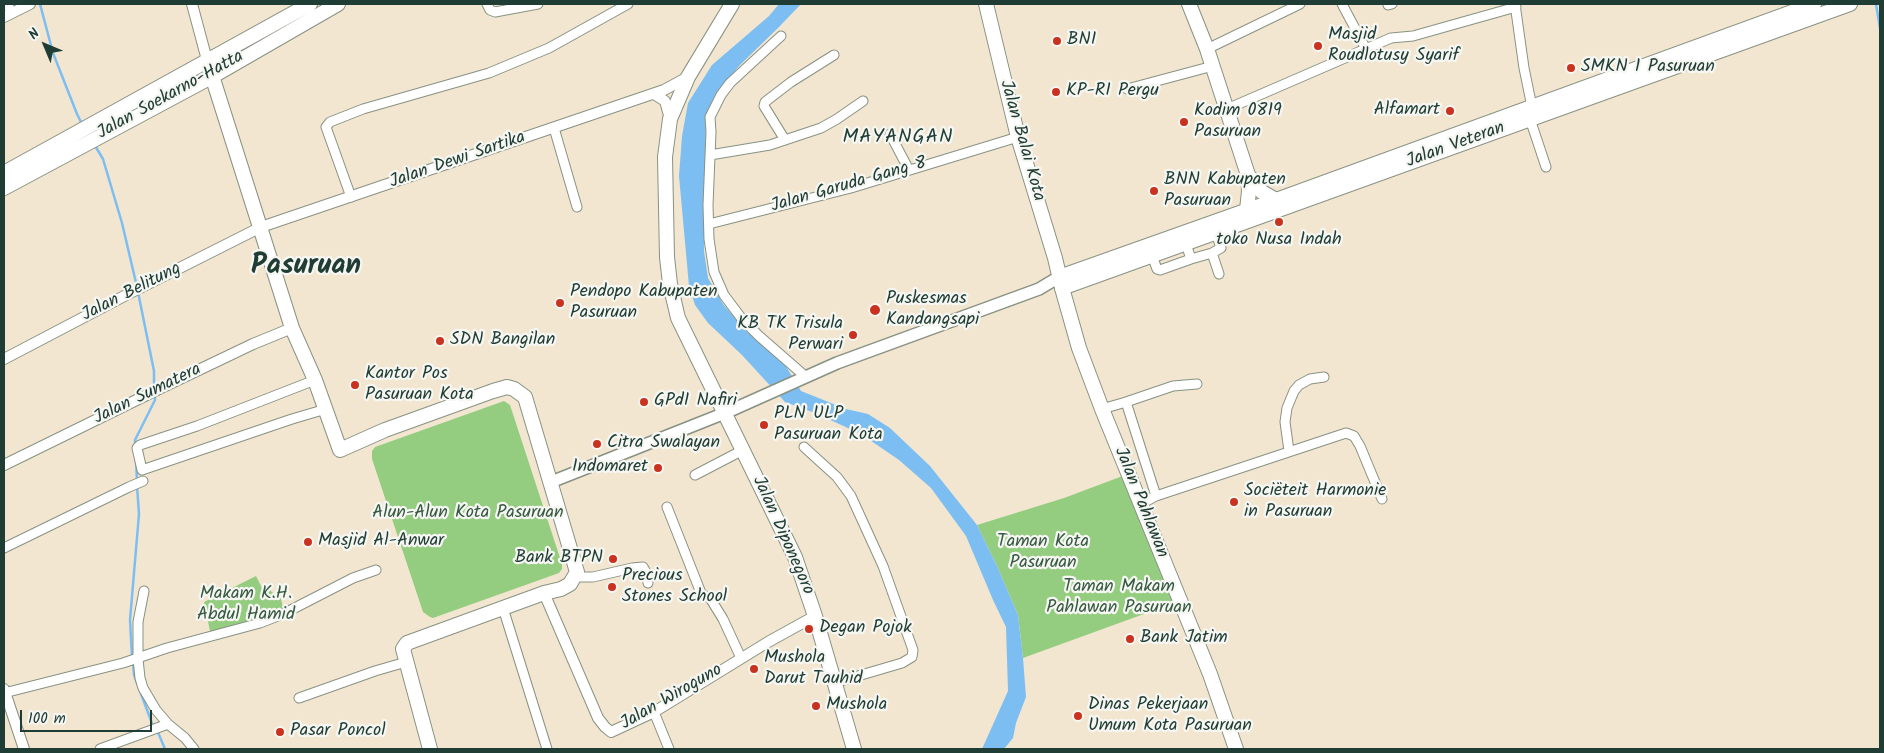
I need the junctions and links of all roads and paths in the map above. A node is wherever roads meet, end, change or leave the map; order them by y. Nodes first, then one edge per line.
1 (192, 4) edge
2 (310, 4) edge
3 (338, 4) edge
4 (487, 4) edge
5 (538, 4) edge
6 (628, 4) edge
7 (732, 4) edge
8 (986, 4) edge
9 (1189, 4) edge
10 (1300, 4) edge
11 (1342, 4) edge
12 (1814, 4) edge
13 (1850, 4) edge
14 (28, 5) edge
15 (1515, 5) edge
16 (7, 11) edge
17 (781, 36) dead end
18 (1366, 49) junction
19 (1207, 50) junction
20 (834, 56) dead end
21 (207, 60) junction
22 (1213, 66) junction
23 (212, 76) junction
24 (688, 77) junction
25 (1618, 82) junction
26 (1127, 89) dead end
27 (654, 94) junction
28 (863, 101) dead end
29 (1227, 109) junction
30 (1531, 113) junction
31 (670, 119) junction
32 (100, 127) junction
33 (554, 128) junction
34 (890, 134) dead end
35 (1018, 137) junction
36 (1465, 137) junction
37 (785, 140) junction
38 (71, 144) junction
39 (710, 155) junction
40 (1546, 167) dead end
41 (908, 170) junction
42 (4, 173) edge
43 (1248, 175) junction
44 (4, 188) edge
45 (351, 196) junction
46 (1276, 200) junction
47 (576, 207) dead end
48 (1244, 217) junction
49 (709, 224) junction
50 (261, 227) junction
51 (1216, 233) junction
52 (1186, 244) junction
53 (1150, 251) junction
54 (1212, 254) junction
55 (1191, 259) junction
56 (1219, 274) dead end
57 (1061, 282) junction
58 (1068, 311) joint
59 (292, 328) junction
60 (4, 359) edge
61 (1324, 377) dead end
62 (803, 378) junction
63 (316, 380) junction
64 (1198, 384) dead end
65 (1126, 402) junction
66 (326, 409) junction
67 (1102, 410) junction
68 (726, 413) junction
69 (804, 447) dead end
70 (743, 450) junction
71 (1289, 451) junction
72 (4, 465) edge
73 (695, 475) dead end
74 (142, 482) dead end
75 (551, 482) junction
76 (1156, 496) junction
77 (1382, 499) dead end
78 (1141, 504) junction
79 (667, 507) dead end
80 (4, 548) edge
81 (376, 570) dead end
82 (576, 577) junction
83 (648, 583) dead end
84 (144, 591) dead end
85 (544, 593) junction
86 (503, 608) junction
87 (815, 616) junction
88 (404, 656) junction
89 (741, 658) junction
90 (136, 659) junction
91 (834, 683) junction
92 (4, 692) edge
93 (299, 698) dead end
94 (654, 712) junction
95 (164, 725) junction
96 (24, 749) edge
97 (100, 749) edge
98 (194, 749) edge
99 (430, 749) edge
100 (546, 749) edge
101 (669, 749) edge
102 (854, 749) edge
103 (1236, 749) edge

1 - 21 street
2 - 21 main road, Jalan Soekarno-Hatta
3 - 23 main road, Jalan Soekarno-Hatta
4 - 5 street
6 - 45 street
7 - 24 main road, Jalan Diponegoro
8 - 35 main road, Jalan Balai Kota
9 - 19 main road
10 - 19 street
11 - 18 street
12 - 25 main road, Jalan Veteran
13 - 25 main road, Jalan Veteran
14 - 16 street
15 - 18 street
15 - 30 street
17 - 39 street
18 - 29 street
19 - 22 main road
20 - 37 street
21 - 23 main road
21 - 32 main road, Jalan Soekarno-Hatta
22 - 26 street
22 - 29 main road
23 - 32 main road, Jalan Soekarno-Hatta
23 - 50 main road
24 - 27 street, Jalan Dewi Sartika
24 - 31 main road, Jalan Diponegoro
25 - 30 main road, Jalan Veteran
27 - 31 street
27 - 33 street, Jalan Dewi Sartika
28 - 37 street
29 - 43 main road
30 - 36 main road, Jalan Veteran
30 - 40 street
31 - 68 main road, Jalan Diponegoro
32 - 38 main road, Jalan Soekarno-Hatta
33 - 45 street, Jalan Dewi Sartika
33 - 47 street
34 - 41 street
35 - 41 street, Jalan Garuda Gang 8
35 - 57 main road, Jalan Balai Kota
36 - 46 main road, Jalan Veteran
36 - 48 main road, Jalan Veteran
37 - 39 street
38 - 42 main road, Jalan Soekarno-Hatta
38 - 44 main road, Jalan Soekarno-Hatta
39 - 49 street
41 - 49 street, Jalan Garuda Gang 8
43 - 46 main road
43 - 48 main road
45 - 50 street, Jalan Dewi Sartika
46 - 48 main road, Jalan Veteran
48 - 51 main road, Jalan Veteran
48 - 53 main road, Jalan Veteran
49 - 62 street
50 - 59 main road
50 - 60 street, Jalan Belitung
51 - 52 main road, Jalan Veteran
51 - 54 street
52 - 53 main road, Jalan Veteran
52 - 55 street
53 - 55 street
53 - 57 main road, Jalan Veteran
54 - 55 street
54 - 56 street
57 - 58 main road, Jalan Balai Kota
57 - 62 main road
58 - 67 main road, Jalan Pahlawan
59 - 63 main road
59 - 72 street, Jalan Sumatera
61 - 71 street
62 - 68 main road
63 - 66 main road
63 - 66 street
64 - 65 street
65 - 67 street
65 - 76 street
66 - 75 main road
67 - 78 main road, Jalan Pahlawan
68 - 70 main road, Jalan Diponegoro
68 - 75 main road
69 - 91 street
70 - 73 street
70 - 87 main road, Jalan Diponegoro
71 - 76 street
71 - 77 street
74 - 80 street
75 - 82 main road
76 - 78 street
78 - 103 main road, Jalan Pahlawan
79 - 89 street
81 - 90 street
82 - 83 street
82 - 85 main road
84 - 90 street
85 - 86 main road
85 - 94 street, Jalan Wiroguno
86 - 88 main road
86 - 100 street
87 - 89 street, Jalan Wiroguno
87 - 91 main road, Jalan Diponegoro
88 - 93 street
88 - 99 main road
89 - 94 street, Jalan Wiroguno
90 - 92 street
90 - 95 street
91 - 102 main road, Jalan Diponegoro
92 - 96 street
94 - 101 street
95 - 97 street
95 - 98 street

